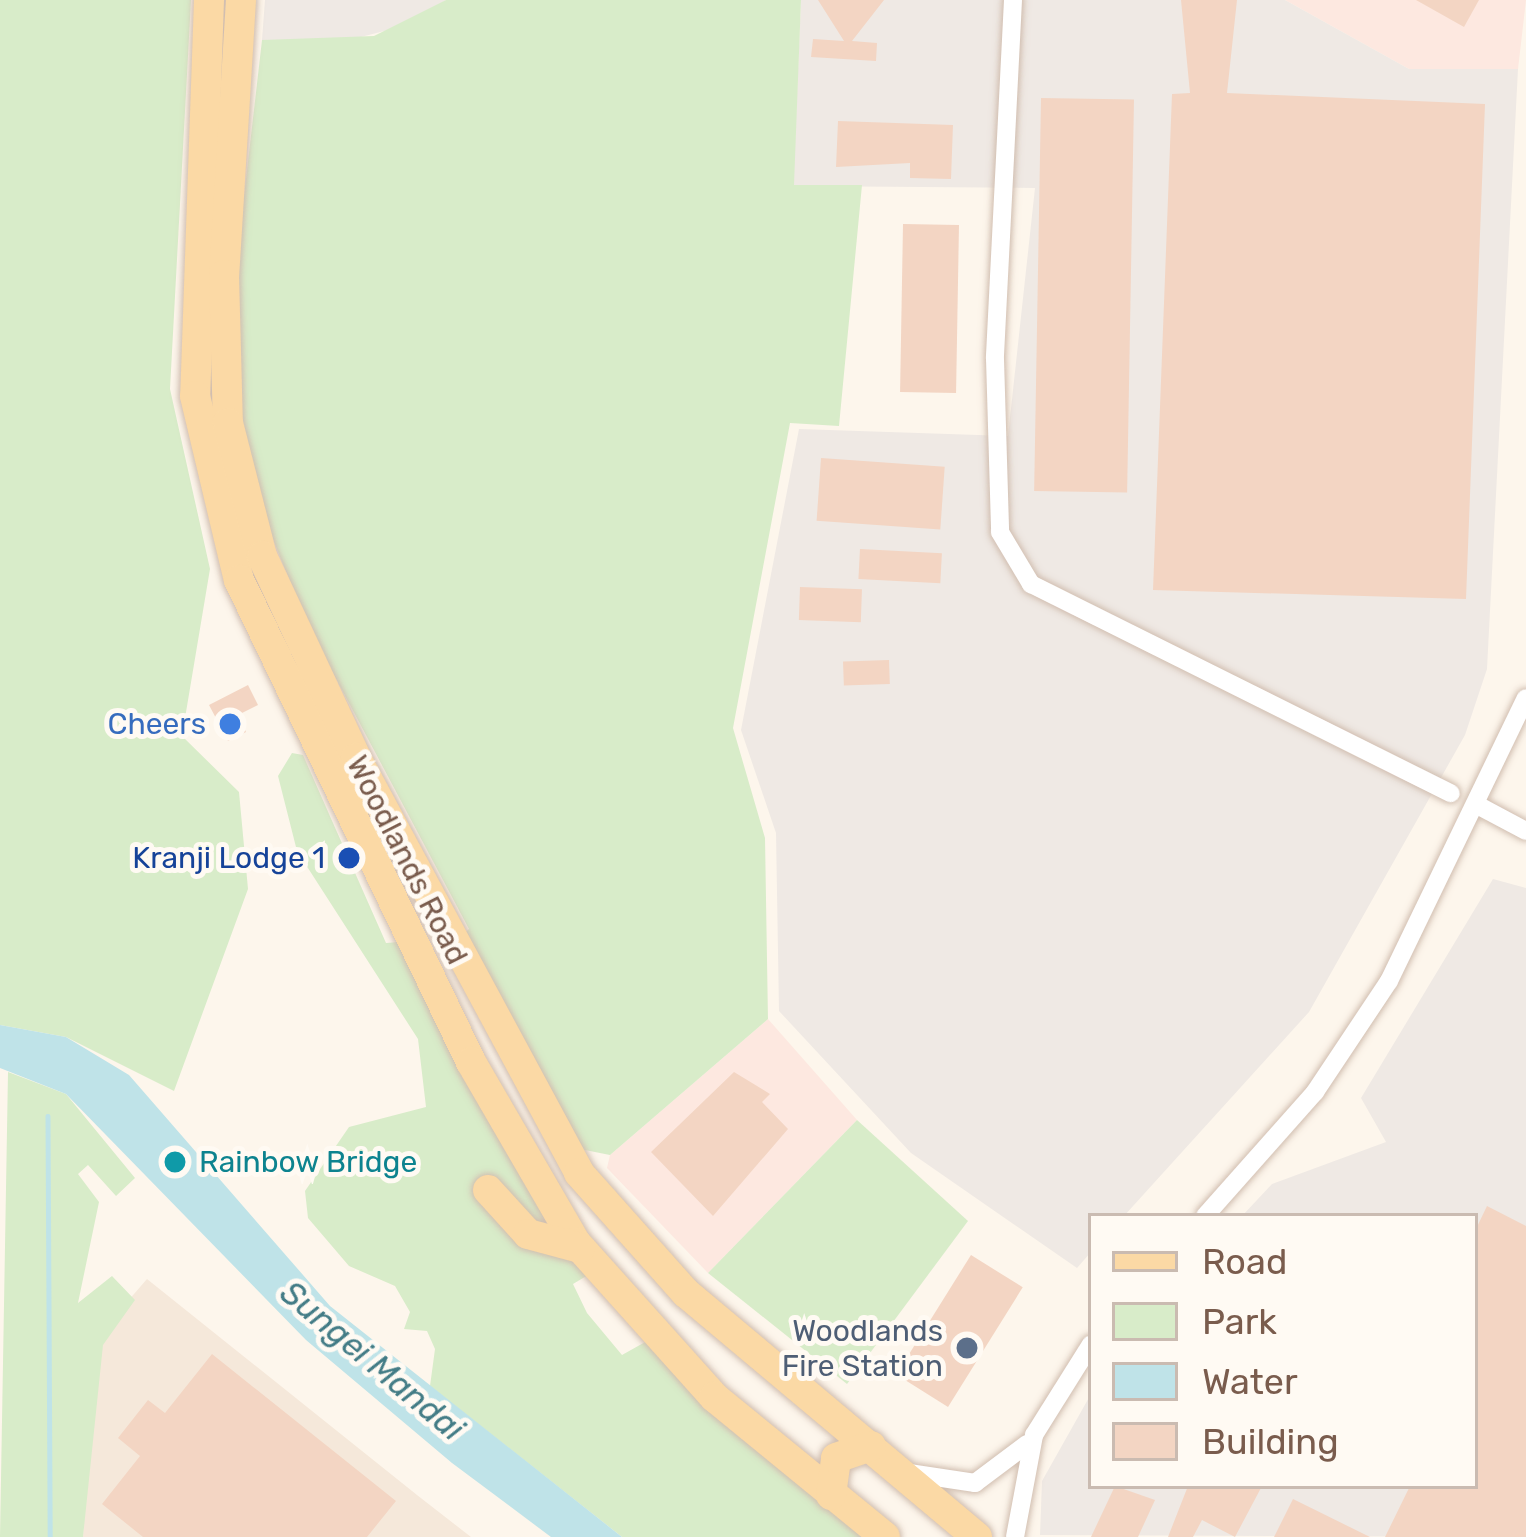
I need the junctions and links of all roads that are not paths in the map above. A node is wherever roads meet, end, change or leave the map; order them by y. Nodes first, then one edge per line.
1 (209, 0) edge
2 (241, 0) edge
3 (1013, 0) edge
4 (1526, 698) edge
5 (1450, 793) dead end
6 (1479, 806) junction
7 (1526, 831) edge
8 (488, 1190) dead end
9 (1208, 1213) edge
10 (580, 1248) junction
11 (1088, 1349) edge
12 (1034, 1436) junction
13 (871, 1447) junction
14 (898, 1469) junction
15 (831, 1495) junction
16 (885, 1537) edge
17 (977, 1537) edge
18 (1015, 1537) edge

1 - 10 main road, Woodlands Road
2 - 13 main road, Woodlands Road
3 - 5 street
4 - 6 street
6 - 7 street
6 - 9 street
8 - 10 main road
10 - 15 main road, Woodlands Road
11 - 12 street
12 - 14 street
12 - 18 street
13 - 14 main road, Woodlands Road
13 - 15 main road
14 - 17 main road, Woodlands Road
15 - 16 main road, Woodlands Road

